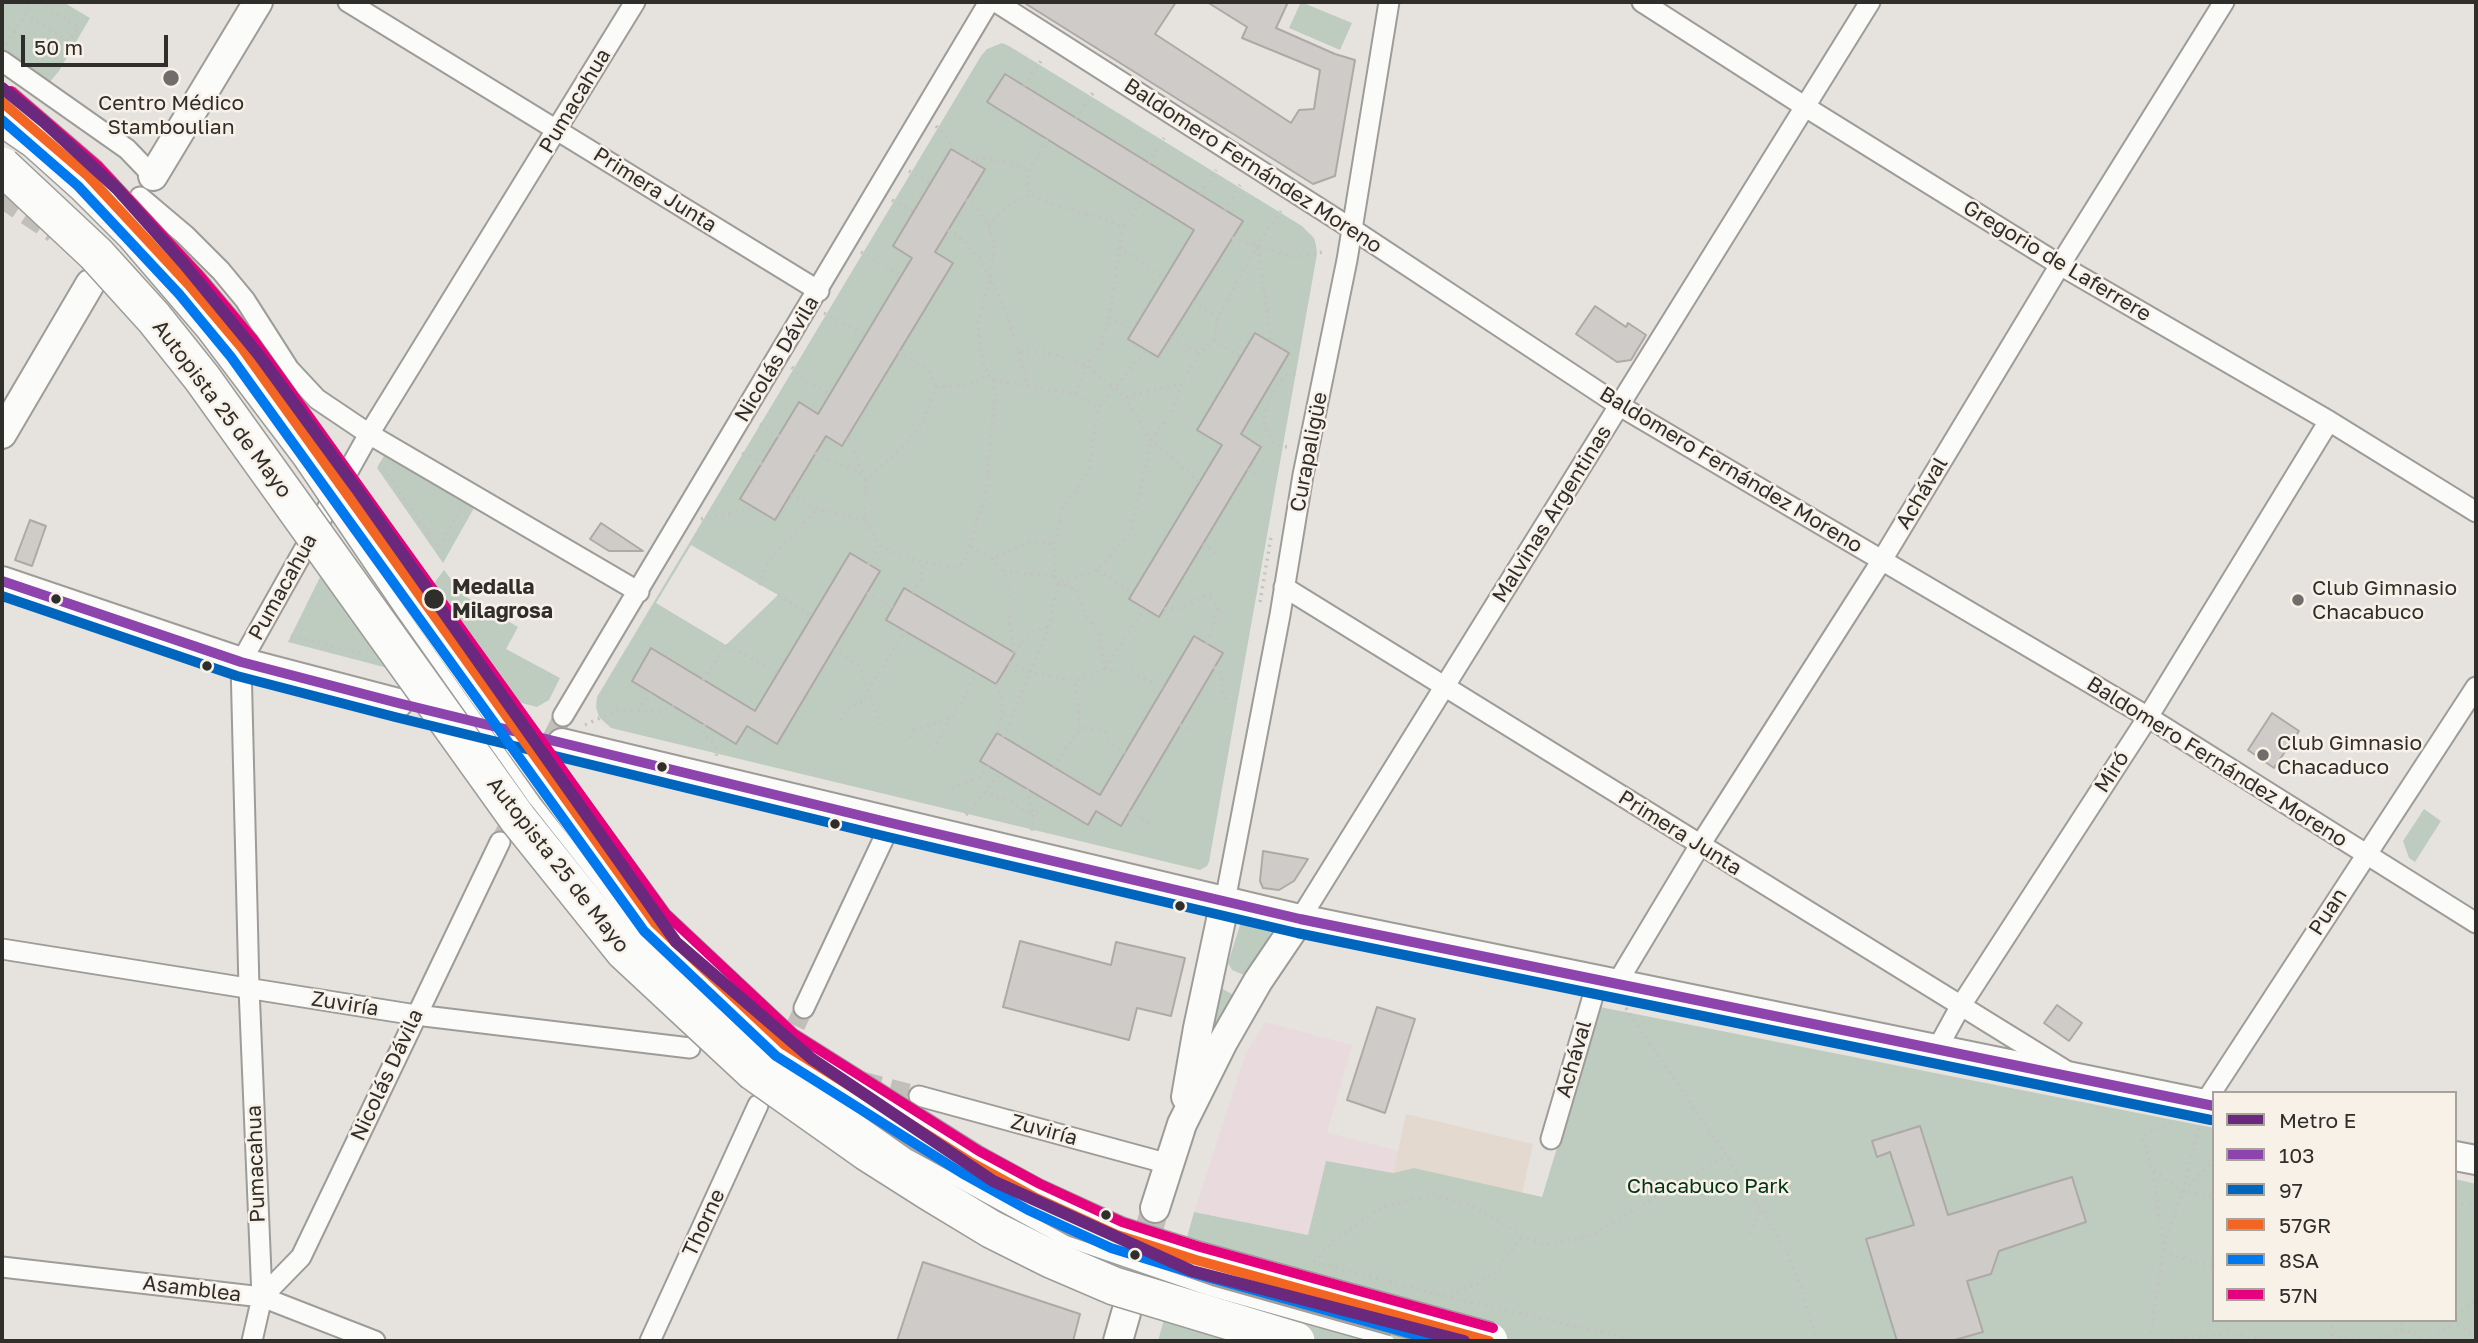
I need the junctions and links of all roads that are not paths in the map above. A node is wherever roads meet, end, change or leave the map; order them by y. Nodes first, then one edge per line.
1 (258, 2) edge
2 (348, 2) edge
3 (635, 2) edge
4 (989, 2) edge
5 (996, 2) edge
6 (1389, 2) edge
7 (1642, 2) edge
8 (1870, 2) edge
9 (2224, 2) edge
10 (2, 61) edge
11 (2, 102) edge
12 (1804, 106) junction
13 (558, 131) junction
14 (2, 133) edge
15 (2, 166) edge
16 (147, 187) junction
17 (1352, 229) junction
18 (2060, 265) junction
19 (90, 285) dead end
20 (819, 291) junction
21 (1620, 406) junction
22 (2329, 421) junction
23 (2, 434) edge
24 (369, 434) junction
25 (2476, 512) edge
26 (1882, 559) junction
27 (2, 581) edge
28 (1284, 587) junction
29 (639, 592) junction
30 (241, 662) junction
31 (1443, 686) junction
32 (2476, 687) edge
33 (398, 703) dead end
34 (2148, 717) junction
35 (562, 729) joint
36 (891, 823) junction
37 (500, 842) tunnel mouth
38 (1700, 845) junction
39 (2366, 854) junction
40 (1225, 901) junction
41 (1300, 919) junction
42 (2476, 923) edge
43 (2, 949) edge
44 (1213, 963) junction
45 (1258, 981) junction
46 (1607, 981) junction
47 (249, 988) junction
48 (1961, 1007) junction
49 (804, 1008) tunnel mouth
50 (416, 1015) junction
51 (690, 1048) dead end
52 (1937, 1049) junction
53 (2078, 1078) junction
54 (2218, 1091) edge
55 (919, 1096) tunnel mouth
56 (758, 1105) dead end
57 (2209, 1105) edge
58 (1182, 1124) junction
59 (1550, 1139) dead end
60 (2457, 1156) edge
61 (2476, 1160) edge
62 (1169, 1164) junction
63 (1155, 1208) tunnel mouth
64 (2, 1267) edge
65 (262, 1297) junction
66 (1126, 1313) tunnel mouth
67 (252, 1341) edge
68 (374, 1341) edge
69 (650, 1341) edge
70 (1118, 1341) edge
71 (1296, 1341) edge
72 (1389, 1341) edge
73 (1489, 1341) edge

1 - 16 main road
2 - 13 street, Primera Junta
3 - 13 street, Pumacahua
4 - 20 street, Nicolás Dávila
5 - 17 street, Baldomero Fernández Moreno
6 - 17 street, Curapaligüe
7 - 12 street, Gregorio de Laferrere
8 - 12 street, Malvinas Argentinas
9 - 18 street, Achával
10 - 16 street
11 - 73 highway, Autopista 25 de Mayo, bridge
12 - 18 street, Gregorio de Laferrere
12 - 21 street, Malvinas Argentinas
13 - 20 street, Primera Junta
13 - 24 street, Pumacahua
14 - 72 lane, bridge
15 - 71 highway, Autopista 25 de Mayo, bridge
16 - 24 street
17 - 21 street, Baldomero Fernández Moreno
17 - 28 street, Curapaligüe
18 - 22 street, Gregorio de Laferrere
18 - 26 street, Achával
19 - 23 main road
20 - 29 street, Nicolás Dávila
21 - 26 street, Baldomero Fernández Moreno
21 - 31 street, Malvinas Argentinas
22 - 25 street, Gregorio de Laferrere
22 - 34 street, Miró
24 - 29 street
24 - 30 street, Pumacahua
26 - 34 street, Baldomero Fernández Moreno
26 - 38 street, Achával
27 - 30 main road
28 - 31 street, Primera Junta
28 - 40 street, Curapaligüe
29 - 35 street, Nicolás Dávila
30 - 33 main road
30 - 47 street, Pumacahua
31 - 38 street, Primera Junta
31 - 41 street, Malvinas Argentinas
32 - 39 street, Puan
34 - 39 street, Baldomero Fernández Moreno
34 - 48 street, Miró
35 - 36 main road
36 - 40 main road
36 - 49 street
37 - 50 street, Nicolás Dávila
38 - 46 street, Achával
38 - 48 street, Primera Junta
39 - 42 street, Baldomero Fernández Moreno
39 - 54 street, Puan
40 - 41 main road
40 - 44 main road
41 - 45 main road
41 - 46 main road
43 - 47 street, Zuviría
44 - 45 main road
44 - 58 main road
45 - 58 main road
46 - 52 main road
46 - 59 street, Achával
47 - 50 street, Zuviría
47 - 65 street, Pumacahua
48 - 52 street, Miró
48 - 53 street, Primera Junta
50 - 51 street, Zuviría
50 - 65 street, Nicolás Dávila
52 - 53 main road
53 - 57 main road
55 - 62 street, Zuviría
56 - 69 street, Thorne
58 - 62 main road
60 - 61 main road
62 - 63 main road
64 - 65 street, Asamblea
65 - 67 street, Pumacahua
65 - 68 street, Asamblea
66 - 70 main road

